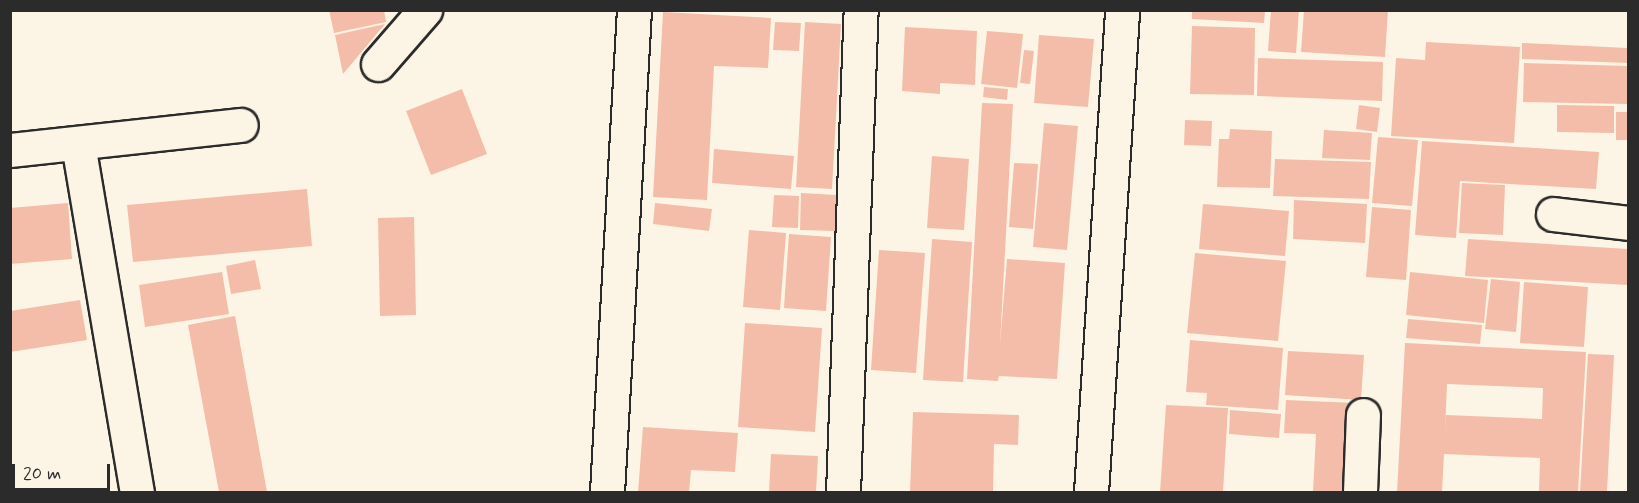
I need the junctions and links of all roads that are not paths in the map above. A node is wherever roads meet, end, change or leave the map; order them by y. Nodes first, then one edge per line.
1 (425, 10) edge
2 (634, 10) edge
3 (861, 10) edge
4 (1122, 10) edge
5 (378, 64) dead end
6 (241, 125) dead end
7 (78, 144) junction
8 (10, 150) edge
9 (1553, 214) dead end
10 (1629, 223) edge
11 (1363, 415) dead end
12 (137, 492) edge
13 (607, 492) edge
14 (843, 492) edge
15 (1091, 492) edge
16 (1360, 492) edge

1 - 5 street
2 - 13 street
3 - 14 street
4 - 15 street
6 - 7 street
7 - 8 street
7 - 12 street
9 - 10 street
11 - 16 street

